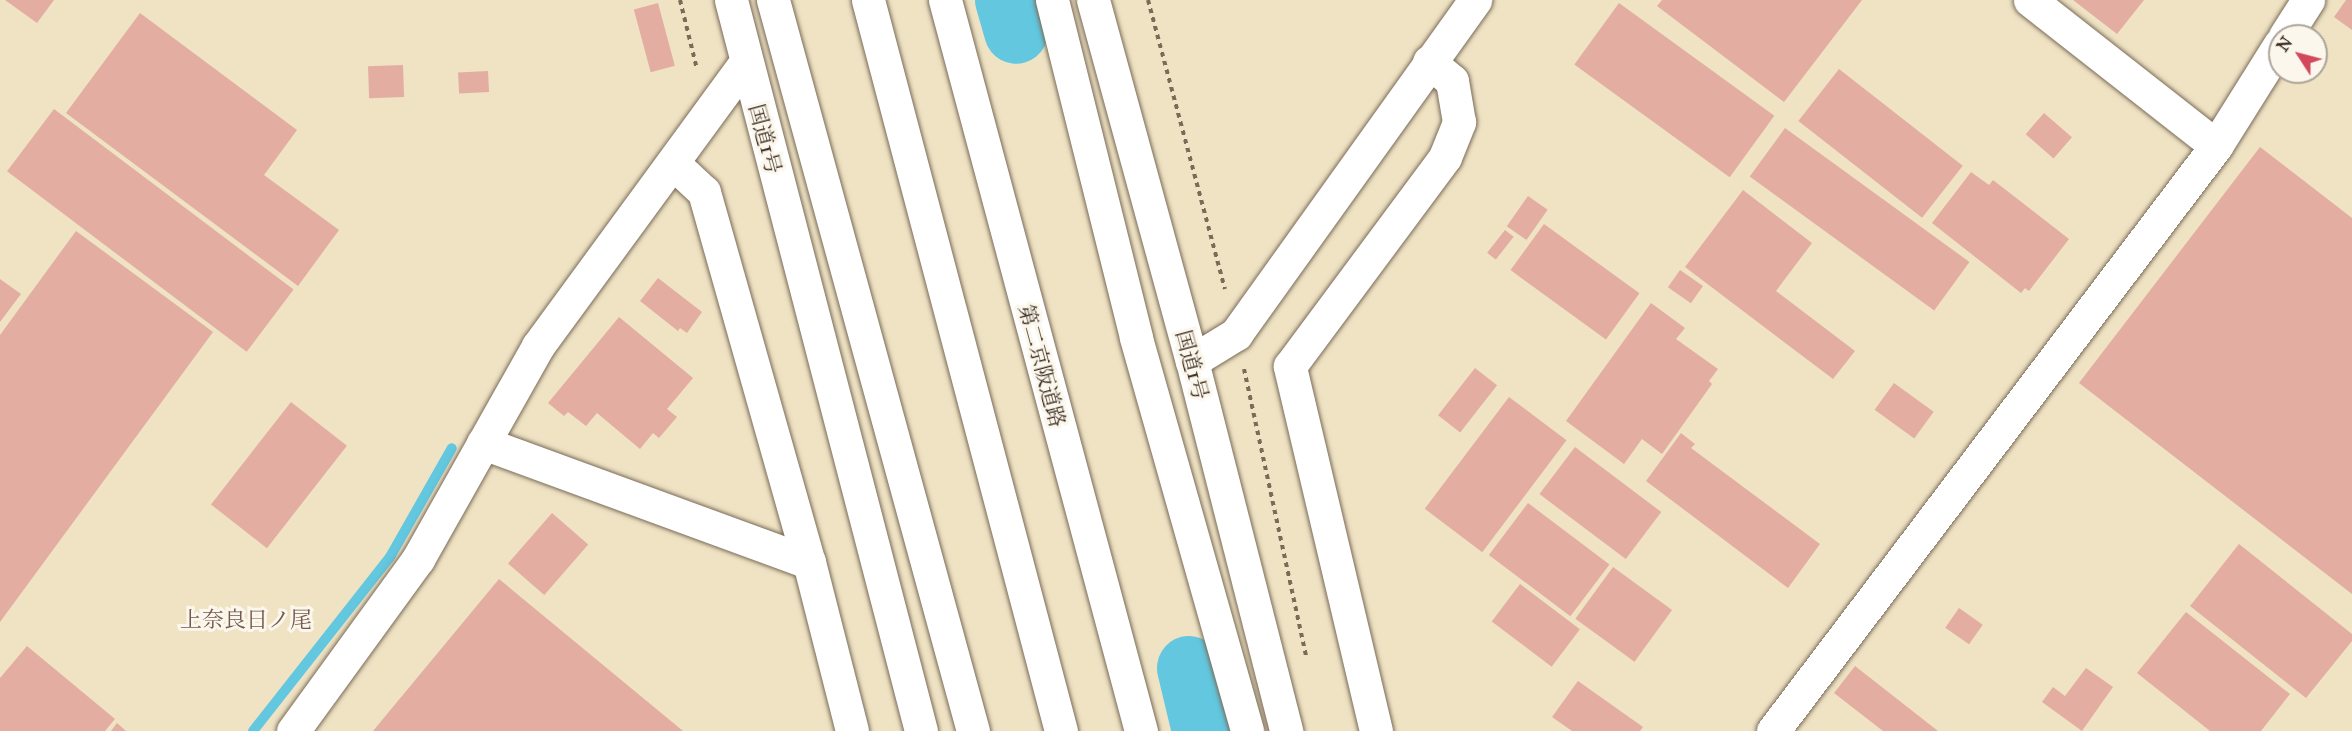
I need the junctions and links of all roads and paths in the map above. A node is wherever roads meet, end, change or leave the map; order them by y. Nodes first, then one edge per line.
1 (731, 0) edge
2 (772, 0) edge
3 (868, 0) edge
4 (945, 0) edge
5 (1093, 0) edge
6 (1475, 0) edge
7 (2030, 0) edge
8 (2308, 0) edge
9 (1054, 6) edge
10 (2293, 24) edge
11 (1429, 62) junction
12 (745, 63) junction
13 (2268, 63) edge
14 (2216, 146) junction
15 (673, 163) junction
16 (1192, 361) junction
17 (483, 443) junction
18 (809, 562) junction
19 (293, 731) edge
20 (852, 731) edge
21 (921, 731) edge
22 (973, 731) edge
23 (1060, 731) edge
24 (1141, 731) edge
25 (1247, 731) edge
26 (1286, 731) edge
27 (1376, 731) edge
28 (1773, 731) edge

1 - 12 main road, 国道1号
2 - 22 main road
3 - 23 main road
4 - 24 main road, 第二京阪道路
5 - 16 main road, 国道1号
6 - 11 main road
7 - 14 main road
8 - 10 main road
9 - 25 main road
11 - 16 main road
11 - 27 main road
12 - 15 main road
12 - 21 main road, 国道1号
13 - 14 main road
14 - 28 main road
15 - 17 main road
15 - 18 main road
16 - 26 main road, 国道1号
17 - 18 main road
17 - 19 main road
18 - 20 main road

